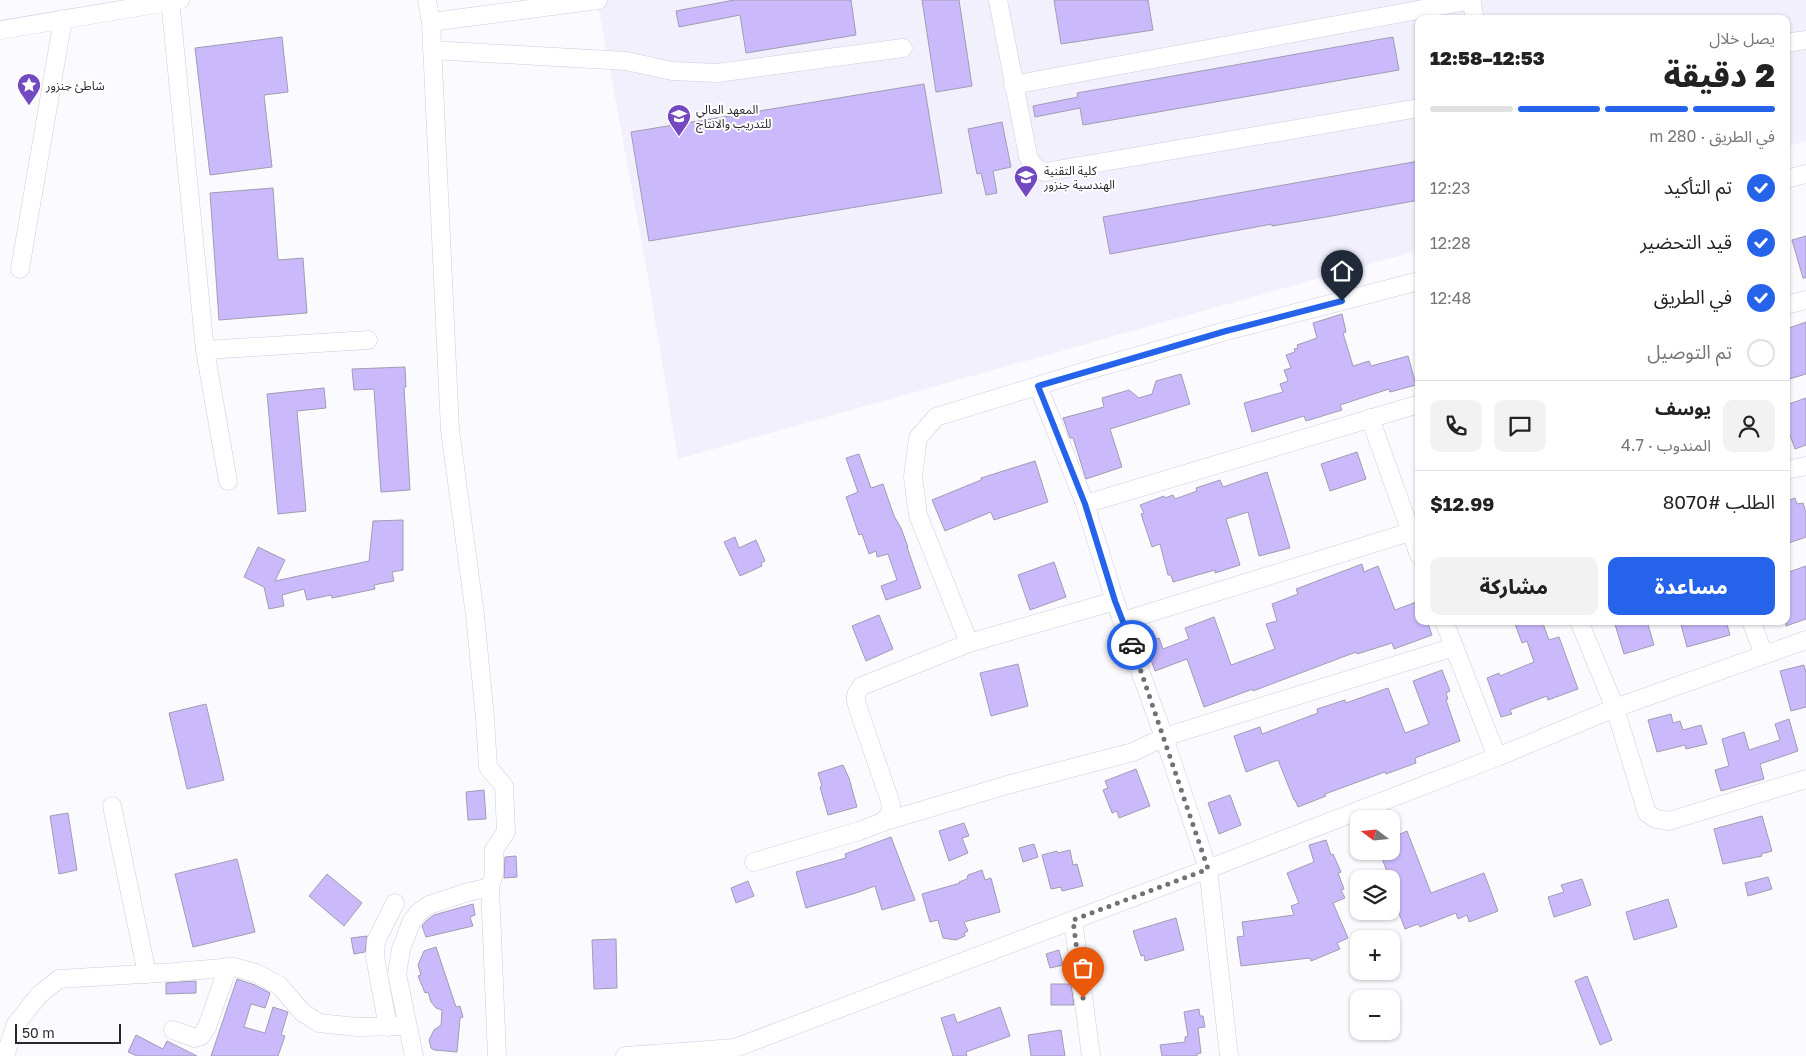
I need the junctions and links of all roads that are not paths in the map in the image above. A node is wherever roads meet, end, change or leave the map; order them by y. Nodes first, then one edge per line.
1 (170, 0) edge
2 (180, 0) edge
3 (427, 0) edge
4 (598, 0) edge
5 (998, 0) edge
6 (1472, 0) edge
7 (1474, 15) edge
8 (63, 19) junction
9 (431, 22) junction
10 (0, 30) edge
11 (1806, 40) edge
12 (1790, 42) edge
13 (903, 48) dead end
14 (432, 50) junction
15 (1014, 85) junction
16 (1415, 109) edge
17 (1806, 174) edge
18 (1790, 178) edge
19 (20, 269) dead end
20 (1415, 282) edge
21 (1806, 300) edge
22 (1790, 304) edge
23 (368, 340) dead end
24 (205, 350) junction
25 (1038, 386) junction
26 (1415, 405) edge
27 (1370, 418) junction
28 (1806, 466) edge
29 (1790, 469) edge
30 (228, 481) dead end
31 (1085, 504) junction
32 (1410, 532) junction
33 (1415, 544) edge
34 (1115, 601) junction
35 (1123, 621) junction
36 (1446, 625) edge
37 (1581, 625) edge
38 (1753, 625) edge
39 (1806, 640) edge
40 (969, 643) junction
41 (1454, 647) junction
42 (1764, 655) junction
43 (1615, 708) junction
44 (1164, 737) junction
45 (1497, 757) junction
46 (1806, 780) edge
47 (112, 806) dead end
48 (883, 822) junction
49 (754, 862) dead end
50 (1208, 869) junction
51 (490, 887) junction
52 (395, 903) dead end
53 (1073, 920) junction
54 (228, 967) junction
55 (147, 974) junction
56 (407, 1026) junction
57 (388, 1027) junction
58 (173, 1030) dead end
59 (5, 1056) edge
60 (414, 1056) edge
61 (497, 1056) edge
62 (626, 1056) edge
63 (1091, 1056) edge
64 (1229, 1056) edge

1 - 2 street
1 - 8 street
1 - 24 street
3 - 9 street
4 - 9 street
5 - 15 street
6 - 7 street
6 - 15 street
8 - 10 street
8 - 19 street
9 - 14 street
11 - 12 street
13 - 14 street
14 - 51 street
15 - 16 street
17 - 18 street
20 - 25 street
21 - 22 street
23 - 24 street
24 - 30 street
25 - 31 street
25 - 40 street
26 - 27 street
27 - 31 street
27 - 32 street
28 - 29 street
31 - 34 street
32 - 33 street
32 - 35 street
34 - 35 street
34 - 40 street
35 - 44 street
36 - 41 street
37 - 43 street
38 - 42 street
39 - 42 street
40 - 48 street
41 - 44 street
41 - 45 street
42 - 43 street
43 - 45 street
43 - 46 street
44 - 48 street
44 - 50 street
45 - 50 street
47 - 55 street
48 - 49 street
50 - 53 street
50 - 64 street
51 - 56 street
51 - 61 street
52 - 57 street
53 - 62 street
53 - 63 street
54 - 55 street
54 - 57 street
54 - 58 street
55 - 59 street
56 - 57 street
56 - 60 street

